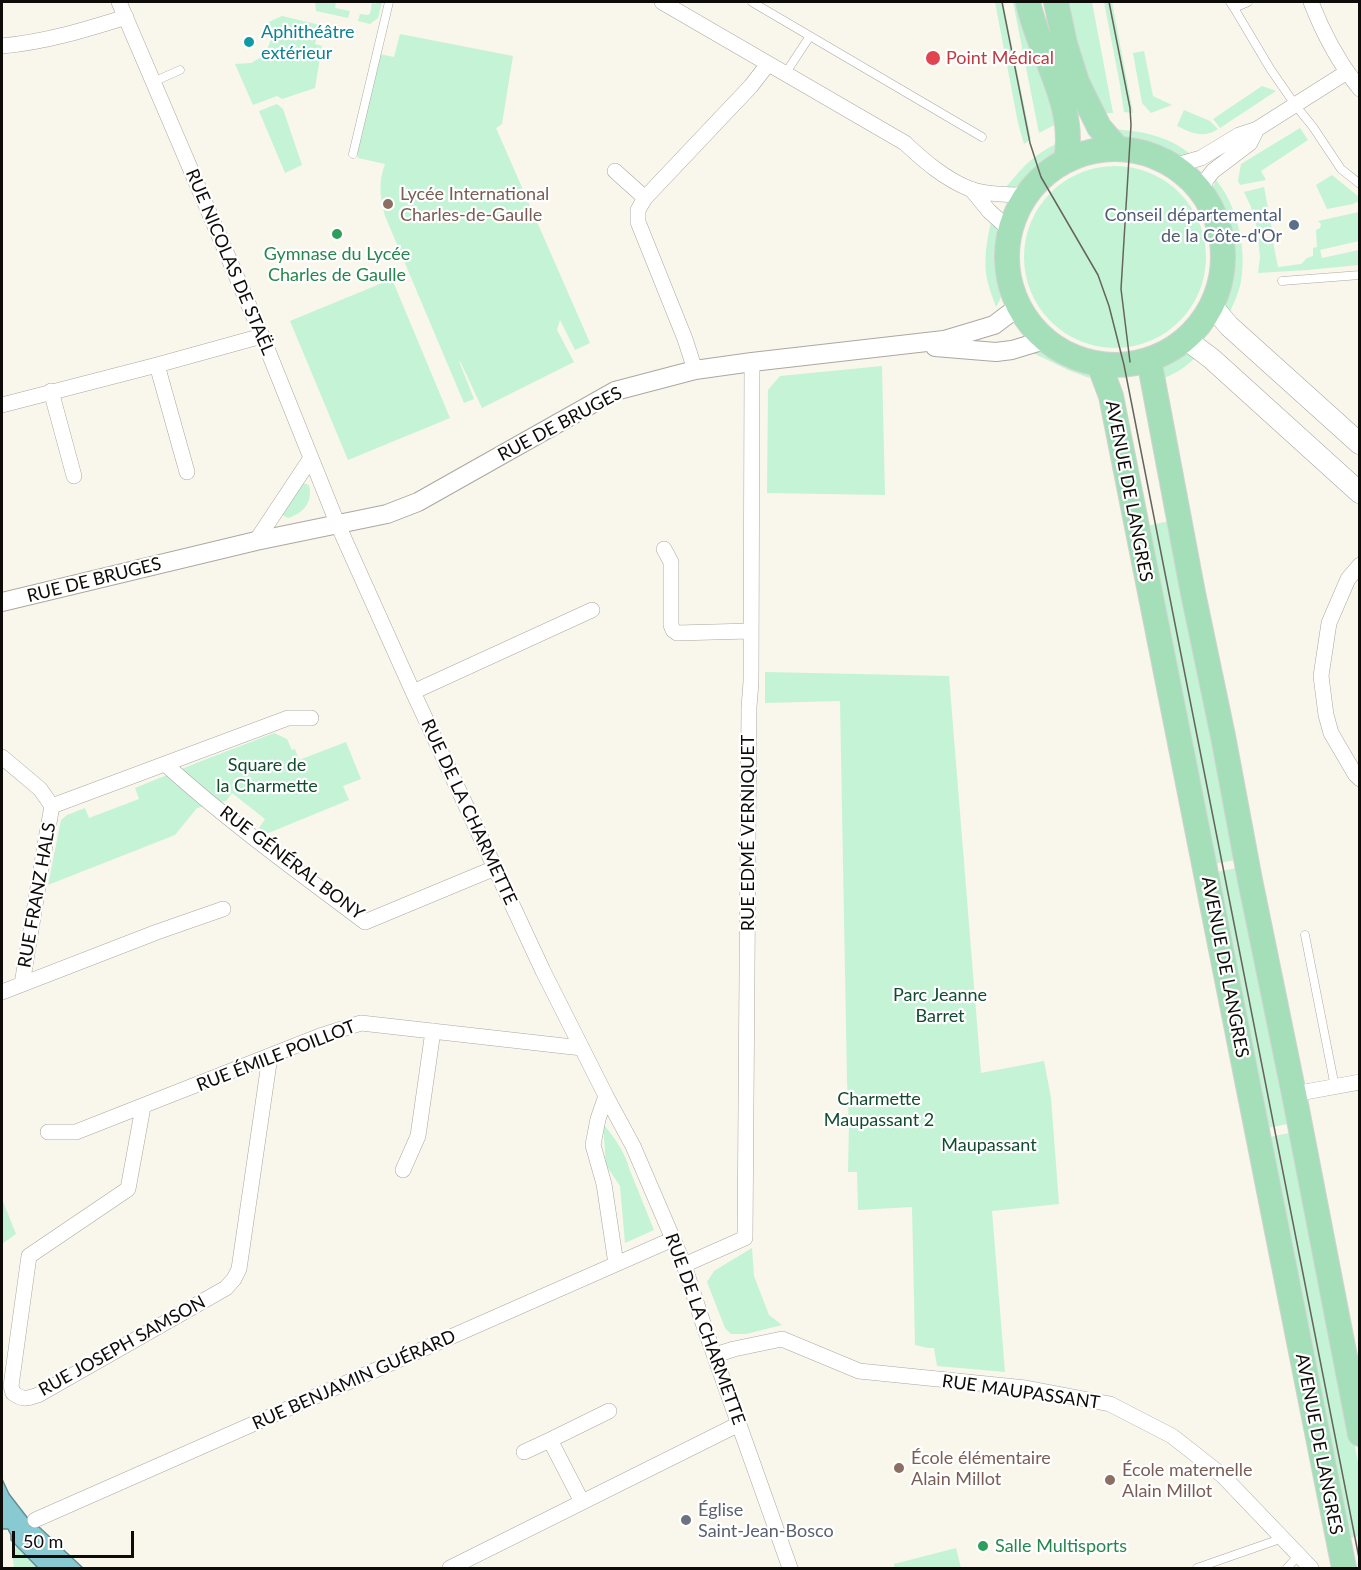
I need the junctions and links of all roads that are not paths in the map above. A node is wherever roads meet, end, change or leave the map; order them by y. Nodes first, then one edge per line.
1 (119, 2) edge
2 (389, 2) edge
3 (662, 2) edge
4 (752, 2) edge
5 (1028, 2) edge
6 (1056, 2) edge
7 (1248, 2) edge
8 (1311, 2) edge
9 (1232, 5) edge
10 (686, 7) edge
11 (126, 17) junction
12 (810, 36) junction
13 (2, 46) edge
14 (768, 64) junction
15 (180, 70) dead end
16 (1347, 72) junction
17 (785, 74) junction
18 (153, 82) junction
19 (1359, 89) edge
20 (1296, 106) junction
21 (1257, 129) junction
22 (982, 137) dead end
23 (1118, 149) junction
24 (353, 154) dead end
25 (1066, 160) junction
26 (1173, 166) junction
27 (615, 171) dead end
28 (1359, 184) edge
29 (971, 189) junction
30 (1203, 191) junction
31 (1027, 195) junction
32 (645, 198) junction
33 (1010, 230) junction
34 (1359, 275) edge
35 (1282, 282) dead end
36 (1212, 306) junction
37 (1018, 307) junction
38 (262, 336) junction
39 (1045, 340) junction
40 (1187, 340) junction
41 (913, 345) junction
42 (1149, 360) junction
43 (752, 362) junction
44 (157, 365) junction
45 (1100, 367) junction
46 (695, 370) junction
47 (51, 392) junction
48 (2, 405) edge
49 (1359, 444) edge
50 (311, 458) junction
51 (187, 472) dead end
52 (74, 476) dead end
53 (1359, 493) edge
54 (338, 525) junction
55 (256, 541) junction
56 (664, 549) dead end
57 (1359, 565) edge
58 (1354, 583) edge
59 (2, 602) edge
60 (592, 610) dead end
61 (750, 632) junction
62 (412, 692) junction
63 (311, 718) dead end
64 (3, 760) edge
65 (165, 764) junction
66 (1359, 779) edge
67 (52, 806) junction
68 (495, 868) junction
69 (223, 909) dead end
70 (1305, 935) dead end
71 (22, 984) junction
72 (2, 992) edge
73 (433, 1031) junction
74 (582, 1048) junction
75 (270, 1056) junction
76 (1359, 1082) edge
77 (1335, 1087) junction
78 (1294, 1094) junction
79 (606, 1095) junction
80 (143, 1107) junction
81 (48, 1132) dead end
82 (403, 1170) dead end
83 (673, 1239) junction
84 (616, 1264) junction
85 (684, 1265) junction
86 (715, 1355) junction
87 (609, 1411) dead end
88 (739, 1424) junction
89 (1359, 1434) edge
90 (550, 1440) junction
91 (524, 1452) dead end
92 (582, 1502) junction
93 (35, 1520) dead end
94 (1283, 1538) junction
95 (1299, 1555) junction
96 (450, 1569) edge
97 (790, 1569) edge
98 (1197, 1569) edge
99 (1287, 1569) edge
100 (1311, 1569) edge
101 (1344, 1569) edge

1 - 11 street, RUE NICOLAS DE STAËL
2 - 24 lane
3 - 10 street
4 - 12 lane
5 - 25 main road
6 - 23 main road
7 - 9 lane
8 - 16 street
9 - 20 lane
10 - 14 street
11 - 13 street
11 - 18 street, RUE NICOLAS DE STAËL
12 - 17 lane
12 - 22 lane
14 - 17 street
14 - 32 street
15 - 18 lane
16 - 19 street
16 - 20 street
17 - 29 street
18 - 38 street, RUE NICOLAS DE STAËL
20 - 21 street
20 - 28 lane
21 - 26 street
21 - 30 street
23 - 25 main road
23 - 26 main road
25 - 31 main road
26 - 30 main road
27 - 32 street
29 - 31 street
29 - 33 street
30 - 36 main road
31 - 33 main road
32 - 46 street
33 - 37 main road
34 - 35 lane
36 - 40 main road
36 - 49 main road
37 - 39 main road
37 - 41 street, RUE DE BRUGES
38 - 44 street
38 - 50 street, RUE NICOLAS DE STAËL
39 - 41 street, RUE DE BRUGES
39 - 45 main road
40 - 42 main road
40 - 53 main road
41 - 43 street, RUE DE BRUGES
42 - 45 main road
42 - 78 main road
43 - 46 street, RUE DE BRUGES
43 - 61 street, RUE EDMÉ VERNIQUET
44 - 47 street
44 - 51 street
45 - 101 main road, AVENUE DE LANGRES
46 - 54 street, RUE DE BRUGES
47 - 48 street
47 - 52 street
50 - 54 street, RUE NICOLAS DE STAËL
50 - 55 street
54 - 55 street, RUE DE BRUGES
54 - 62 street, RUE DE LA CHARMETTE
55 - 59 street, RUE DE BRUGES
56 - 61 street
57 - 58 street
58 - 66 street
60 - 62 street
61 - 85 street, RUE EDMÉ VERNIQUET
62 - 68 street, RUE DE LA CHARMETTE
63 - 65 street
64 - 67 street
65 - 67 street
65 - 68 street, RUE GÉNÉRAL BONY
67 - 71 street, RUE FRANZ HALS
68 - 74 street, RUE DE LA CHARMETTE
69 - 71 street
70 - 77 lane
71 - 72 street
73 - 74 street, RUE ÉMILE POILLOT
73 - 75 street, RUE ÉMILE POILLOT
73 - 82 street
74 - 79 street, RUE DE LA CHARMETTE
75 - 80 street, RUE ÉMILE POILLOT
75 - 80 street, RUE JOSEPH SAMSON
76 - 77 street
77 - 78 street
78 - 89 main road
79 - 83 street, RUE DE LA CHARMETTE
79 - 84 street
80 - 81 street, RUE ÉMILE POILLOT
83 - 84 street, RUE BENJAMIN GUÉRARD
83 - 85 street, RUE DE LA CHARMETTE
84 - 93 street, RUE BENJAMIN GUÉRARD
85 - 86 street, RUE DE LA CHARMETTE
86 - 88 street, RUE DE LA CHARMETTE
86 - 94 street, RUE MAUPASSANT
87 - 90 street
88 - 92 street
88 - 97 street, RUE DE LA CHARMETTE
90 - 91 street
90 - 92 street
92 - 96 street
94 - 95 street, RUE MAUPASSANT
94 - 98 lane
95 - 99 lane
95 - 100 street, RUE MAUPASSANT

